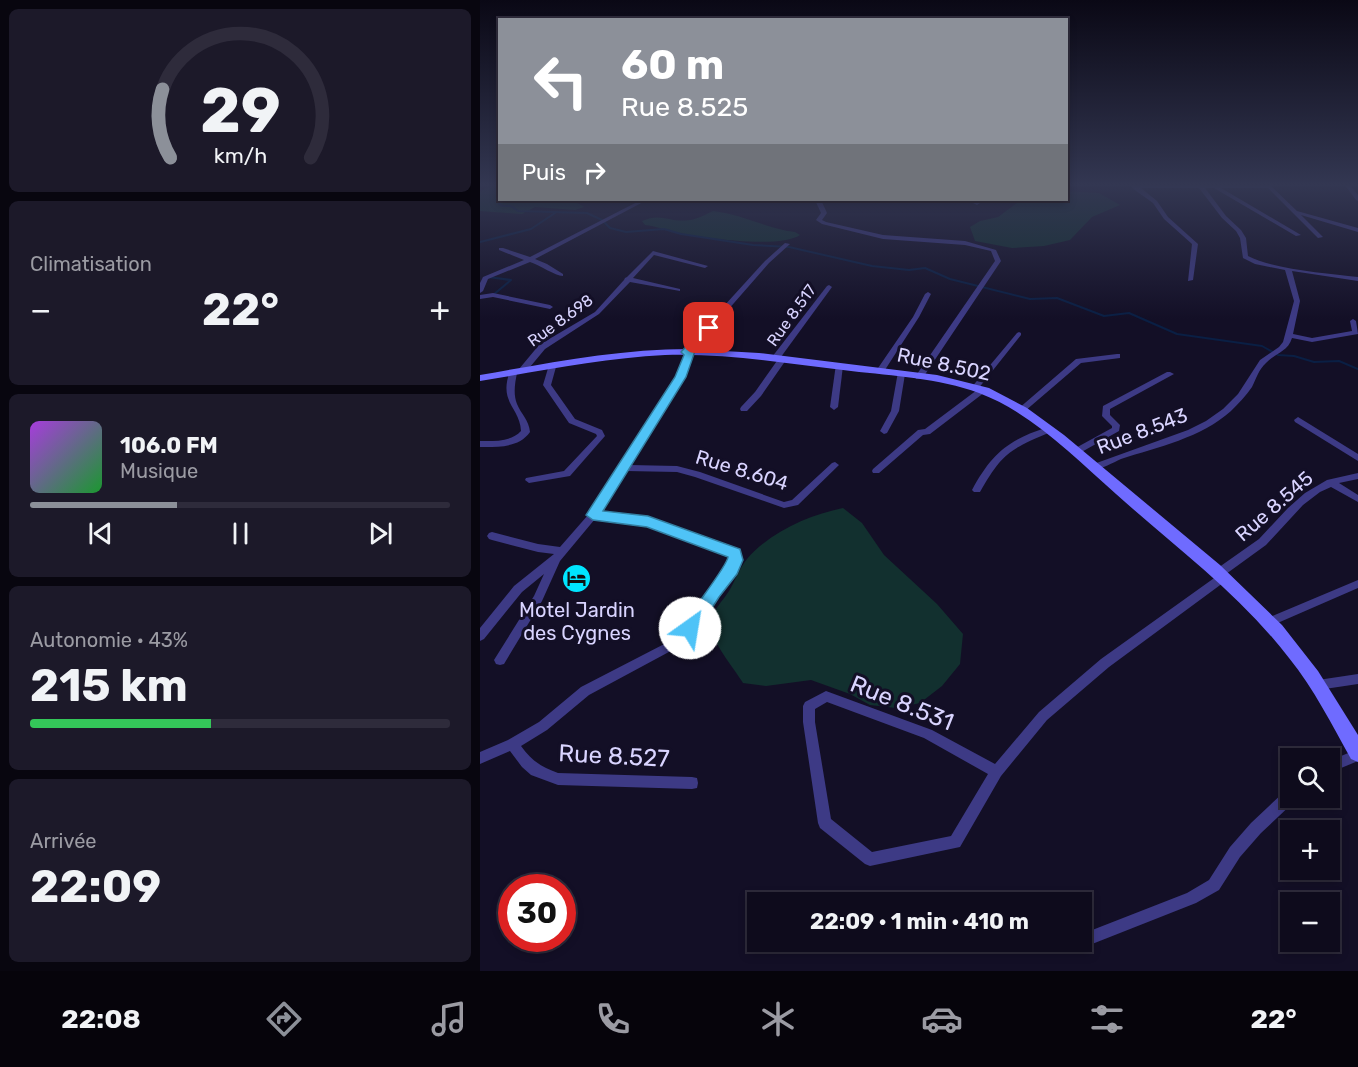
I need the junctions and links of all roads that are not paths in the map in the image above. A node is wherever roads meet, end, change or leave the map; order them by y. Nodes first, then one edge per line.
1 (588, 229) edge
2 (851, 229) edge
3 (1179, 229) edge
4 (1236, 229) edge
5 (1289, 229) edge
6 (1312, 229) edge
7 (1298, 235) dead end
8 (1320, 237) dead end
9 (787, 244) dead end
10 (501, 249) dead end
11 (531, 259) junction
12 (705, 266) dead end
13 (1288, 269) junction
14 (561, 274) dead end
15 (627, 279) junction
16 (1358, 279) edge
17 (1190, 280) dead end
18 (829, 287) dead end
19 (678, 290) dead end
20 (480, 291) edge
21 (928, 294) dead end
22 (480, 297) edge
23 (550, 307) dead end
24 (1353, 321) dead end
25 (1019, 334) dead end
26 (1288, 335) junction
27 (689, 352) junction
28 (1117, 356) dead end
29 (779, 360) junction
30 (839, 366) junction
31 (552, 367) junction
32 (880, 371) junction
33 (518, 372) junction
34 (901, 374) junction
35 (1170, 374) dead end
36 (919, 377) junction
37 (480, 378) edge
38 (979, 389) junction
39 (834, 407) dead end
40 (744, 409) dead end
41 (1022, 410) junction
42 (1298, 420) dead end
43 (1048, 430) junction
44 (884, 431) dead end
45 (480, 444) edge
46 (1075, 452) junction
47 (1358, 458) edge
48 (836, 465) dead end
49 (1094, 467) junction
50 (624, 468) junction
51 (876, 471) dead end
52 (1358, 476) edge
53 (529, 480) dead end
54 (1330, 482) junction
55 (977, 490) dead end
56 (1358, 499) edge
57 (593, 515) junction
58 (492, 536) dead end
59 (559, 555) junction
60 (1221, 575) junction
61 (1358, 584) edge
62 (1269, 622) junction
63 (480, 636) edge
64 (500, 660) dead end
65 (1358, 679) edge
66 (1318, 685) junction
67 (512, 744) junction
68 (1358, 754) edge
69 (480, 758) edge
70 (1340, 762) edge
71 (997, 772) junction
72 (692, 783) dead end
73 (1280, 806) edge
74 (1092, 937) edge

1 - 11 street
2 - 36 street
3 - 17 street
4 - 13 street
5 - 7 street
6 - 8 street
9 - 27 street
10 - 11 street
11 - 14 street
11 - 20 street
12 - 15 street, Rue 8.698
13 - 16 street
13 - 26 street
15 - 19 street
15 - 33 street, Rue 8.698
18 - 29 street, Rue 8.517
21 - 32 street
22 - 23 street, Rue 8.698
24 - 26 street
25 - 38 street
26 - 49 street, Rue 8.543
27 - 29 main road, Rue 8.502
27 - 31 main road, Rue 8.502
27 - 50 street
28 - 41 street
29 - 30 main road, Rue 8.502
29 - 40 street, Rue 8.517
30 - 32 main road, Rue 8.502
30 - 39 street
31 - 33 main road, Rue 8.502
31 - 53 street
32 - 34 main road, Rue 8.502
33 - 37 main road, Rue 8.502
33 - 45 street
34 - 36 main road, Rue 8.502
34 - 44 street
35 - 46 street
36 - 38 main road, Rue 8.502
38 - 41 main road, Rue 8.502
38 - 51 street
41 - 43 main road, Rue 8.502
42 - 47 street
43 - 46 main road, Rue 8.502
43 - 55 street
46 - 49 main road, Rue 8.502
48 - 50 street, Rue 8.604
49 - 60 main road, Rue 8.502
50 - 57 street
52 - 54 street, Rue 8.545
54 - 56 street
54 - 60 street, Rue 8.545
57 - 59 street
57 - 67 street
58 - 59 street
59 - 63 street
59 - 64 street
60 - 62 main road, Rue 8.502
60 - 71 street, Rue 8.531
61 - 62 street
62 - 66 main road, Rue 8.502
65 - 66 street
66 - 68 main road, Rue 8.502
67 - 69 street
67 - 72 street, Rue 8.527
68 - 70 street
71 - 71 street, Rue 8.531
73 - 74 street

